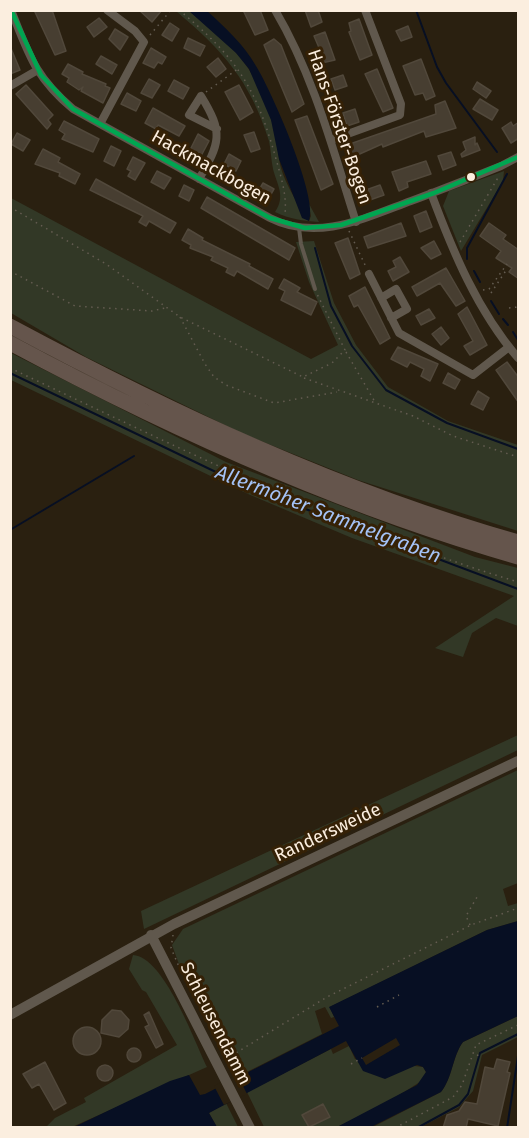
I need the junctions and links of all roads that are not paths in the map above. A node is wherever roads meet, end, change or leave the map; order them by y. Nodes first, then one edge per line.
1 (11, 10) edge
2 (107, 10) edge
3 (275, 10) edge
4 (365, 10) edge
5 (36, 70) junction
6 (10, 86) edge
7 (100, 124) junction
8 (217, 129) junction
9 (331, 140) junction
10 (519, 157) edge
11 (199, 179) junction
12 (431, 193) junction
13 (356, 222) junction
14 (300, 228) junction
15 (369, 274) road end
16 (315, 289) road end
17 (381, 298) junction
18 (391, 318) junction
19 (10, 326) edge
20 (10, 343) edge
21 (508, 346) junction
22 (519, 358) edge
23 (519, 542) edge
24 (519, 557) edge
25 (519, 760) edge
26 (151, 935) junction
27 (10, 1016) edge
28 (250, 1128) edge

1 - 5 street, Hackmackbogen
2 - 7 street
3 - 9 street, Hans-Förster-Bogen
4 - 9 street
5 - 6 street
5 - 7 street, Hackmackbogen
7 - 11 street, Hackmackbogen
8 - 8 street
8 - 11 street
9 - 13 street, Hans-Förster-Bogen
10 - 12 street, Hackmackbogen
11 - 14 street, Hackmackbogen
12 - 13 street, Hackmackbogen
12 - 21 street
13 - 14 street, Hackmackbogen
14 - 16 lane
15 - 17 street
17 - 18 street
17 - 18 street
18 - 21 street
19 - 23 highway
20 - 24 highway
21 - 22 street
25 - 26 street, Randersweide
26 - 27 street, Randersweide
26 - 28 street, Schleusendamm

